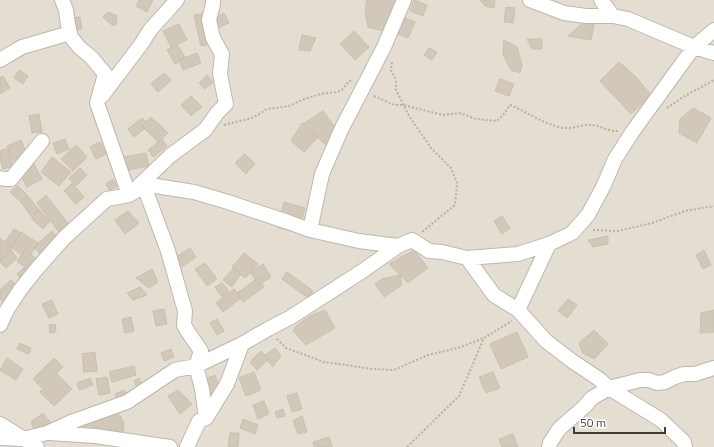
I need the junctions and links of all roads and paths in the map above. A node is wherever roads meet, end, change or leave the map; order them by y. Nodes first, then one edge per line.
1 (62, 0) edge
2 (178, 0) edge
3 (213, 0) edge
4 (404, 0) edge
5 (530, 0) edge
6 (601, 0) edge
7 (613, 16) junction
8 (714, 30) edge
9 (70, 33) junction
10 (384, 47) junction
11 (694, 48) junction
12 (714, 53) edge
13 (0, 60) edge
14 (714, 80) edge
15 (358, 85) junction
16 (97, 103) junction
17 (403, 105) junction
18 (664, 110) dead end
19 (205, 130) junction
20 (632, 131) junction
21 (42, 141) dead end
22 (0, 178) edge
23 (144, 186) junction
24 (129, 195) junction
25 (714, 206) edge
26 (310, 230) junction
27 (572, 233) junction
28 (412, 240) junction
29 (549, 244) junction
30 (398, 246) junction
31 (467, 258) junction
32 (518, 310) junction
33 (0, 325) edge
34 (268, 329) junction
35 (484, 338) junction
36 (242, 344) junction
37 (196, 366) junction
38 (714, 368) edge
39 (609, 388) junction
40 (206, 418) junction
41 (0, 424) edge
42 (47, 433) junction
43 (0, 438) edge
44 (23, 439) junction
45 (37, 447) edge
46 (170, 447) edge
47 (187, 447) edge
48 (407, 447) edge
49 (549, 447) edge
50 (685, 447) edge

1 - 9 street
2 - 16 street
3 - 19 street
4 - 10 street
5 - 7 street
6 - 7 street
7 - 11 street
8 - 11 street
9 - 13 street
9 - 16 street
10 - 15 street
10 - 17 path
11 - 12 street
11 - 20 street
14 - 18 path
15 - 17 path
15 - 19 path
15 - 26 street
16 - 24 street
17 - 20 path
17 - 28 path
19 - 24 street
20 - 27 street
21 - 22 street
23 - 24 street
23 - 26 street
23 - 37 street
24 - 33 street
25 - 27 path
26 - 30 street
27 - 29 street
28 - 30 street
28 - 31 street
29 - 31 street
29 - 32 street
30 - 34 street
31 - 32 street
32 - 35 path
32 - 39 street
34 - 35 path
34 - 36 street
35 - 48 path
36 - 37 street
36 - 40 street
37 - 40 street
37 - 42 street
38 - 39 street
39 - 49 street
39 - 50 street
40 - 47 street
41 - 44 street
42 - 44 street
42 - 46 street
43 - 44 street
44 - 45 street

